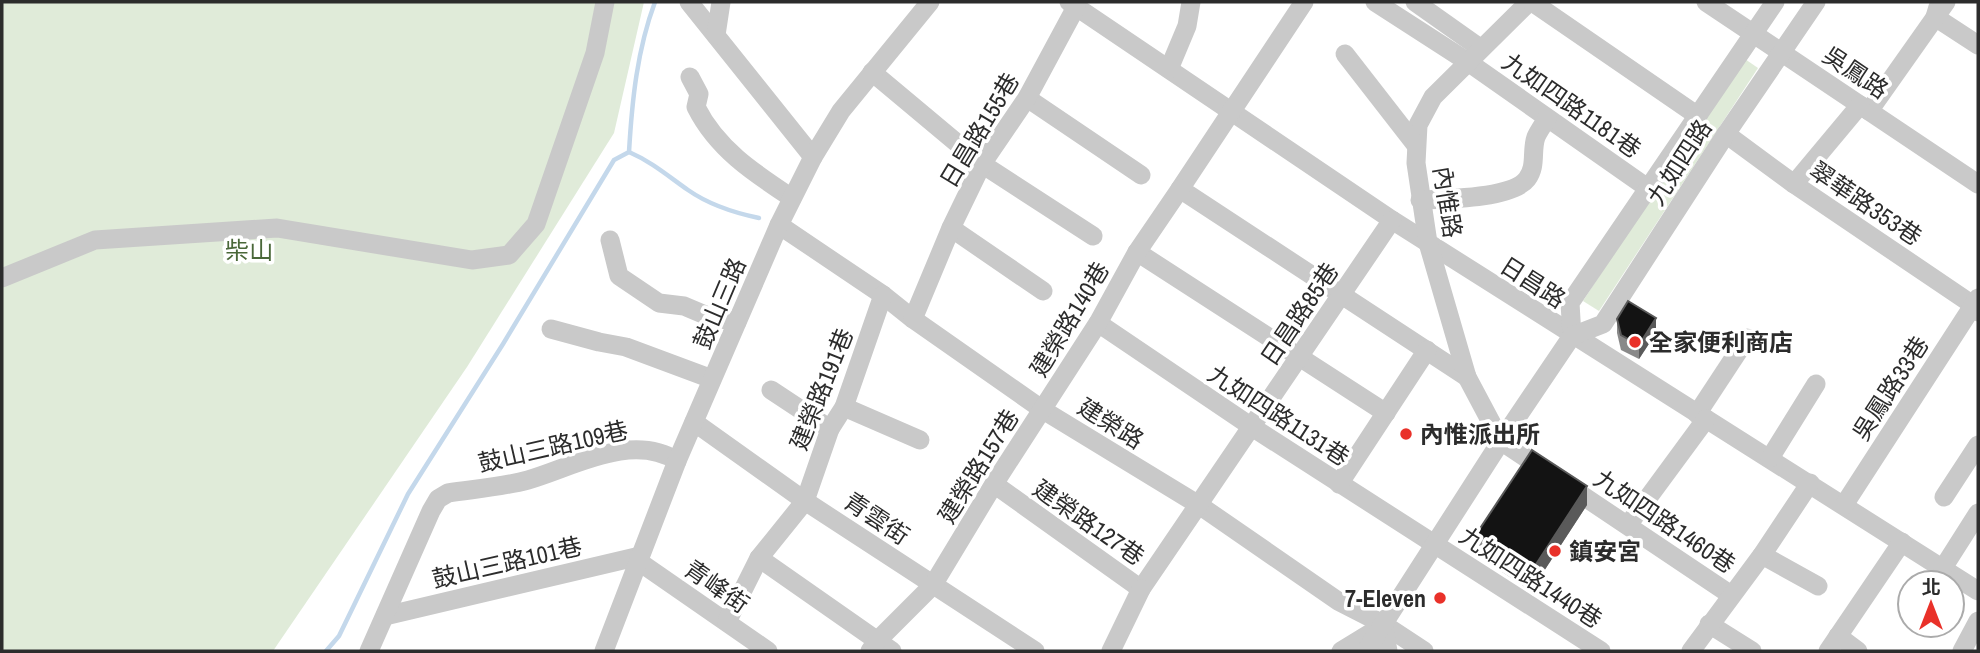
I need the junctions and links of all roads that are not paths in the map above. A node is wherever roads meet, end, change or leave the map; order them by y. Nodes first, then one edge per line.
1 (605, 2) edge
2 (689, 2) edge
3 (722, 2) edge
4 (930, 2) edge
5 (1191, 2) edge
6 (1304, 2) edge
7 (1375, 2) edge
8 (1415, 2) edge
9 (1530, 2) edge
10 (1706, 2) edge
11 (1775, 2) edge
12 (1816, 2) edge
13 (1072, 4) edge
14 (1940, 7) edge
15 (1754, 34) junction
16 (716, 35) junction
17 (1978, 45) edge
18 (1782, 52) junction
19 (1345, 54) dead end
20 (1474, 55) junction
21 (1169, 69) junction
22 (872, 72) junction
23 (690, 77) dead end
24 (1027, 98) junction
25 (1865, 108) junction
26 (1231, 110) junction
27 (1698, 116) junction
28 (1547, 118) junction
29 (1726, 134) junction
30 (1415, 144) junction
31 (813, 157) junction
32 (982, 164) junction
33 (1141, 175) dead end
34 (1794, 184) junction
35 (1978, 184) edge
36 (1180, 188) junction
37 (1649, 188) junction
38 (792, 198) junction
39 (1420, 200) junction
40 (1392, 220) junction
41 (779, 225) junction
42 (951, 228) junction
43 (1093, 236) dead end
44 (610, 240) dead end
45 (1428, 243) junction
46 (1137, 252) junction
47 (2, 278) edge
48 (1043, 291) dead end
49 (883, 295) junction
50 (1341, 295) junction
51 (1977, 305) edge
52 (913, 319) junction
53 (737, 322) junction
54 (1098, 323) junction
55 (551, 329) dead end
56 (1572, 336) junction
57 (1747, 338) dead end
58 (1427, 350) junction
59 (1298, 358) junction
60 (1467, 377) junction
61 (712, 379) junction
62 (1816, 384) dead end
63 (771, 390) dead end
64 (844, 407) junction
65 (1043, 410) junction
66 (1386, 413) junction
67 (1702, 416) junction
68 (694, 422) junction
69 (1252, 427) junction
70 (830, 429) junction
71 (920, 440) dead end
72 (1501, 441) junction
73 (1978, 444) edge
74 (1770, 457) junction
75 (677, 461) junction
76 (1810, 483) junction
77 (994, 484) junction
78 (1339, 484) junction
79 (1944, 497) dead end
80 (806, 501) junction
81 (1199, 505) junction
82 (1844, 505) junction
83 (1978, 513) edge
84 (1628, 524) junction
85 (1902, 542) junction
86 (1435, 545) junction
87 (1762, 555) junction
88 (759, 558) junction
89 (639, 559) junction
90 (1943, 568) junction
91 (933, 585) junction
92 (1818, 586) dead end
93 (1141, 589) junction
94 (1978, 590) edge
95 (1731, 595) junction
96 (385, 616) junction
97 (1978, 621) edge
98 (727, 622) junction
99 (1383, 624) junction
100 (1709, 624) junction
101 (1833, 644) edge
102 (880, 648) edge
103 (369, 651) edge
104 (604, 651) edge
105 (768, 651) edge
106 (1035, 651) edge
107 (1111, 651) edge
108 (1341, 651) edge
109 (1366, 651) edge
110 (1388, 651) edge
111 (1424, 651) edge
112 (1601, 651) edge
113 (1691, 651) edge
114 (1752, 651) edge
115 (1858, 651) edge
116 (1962, 651) edge

1 - 47 street
2 - 16 street
3 - 16 street
4 - 22 street, 鼓山三路
5 - 21 street
6 - 26 street, 建榮路140巷
7 - 20 street
8 - 20 street
9 - 20 street, 內惟路
9 - 27 street
10 - 15 street, 吳鳳路
11 - 15 street, 九如四路
12 - 18 street, 九如四路
13 - 21 street, 日昌路
13 - 24 street, 日昌路155巷
14 - 17 street
14 - 25 street
15 - 18 street, 吳鳳路
15 - 27 street, 九如四路
16 - 31 street
18 - 25 street, 吳鳳路
18 - 29 street, 九如四路
19 - 30 street
20 - 28 street, 九如四路1181巷
20 - 30 street, 內惟路
21 - 26 street, 日昌路
22 - 31 street, 鼓山三路
22 - 32 street
23 - 38 street
24 - 32 street, 日昌路155巷
24 - 33 street
25 - 34 street
25 - 35 street, 吳鳳路
26 - 36 street, 建榮路140巷
26 - 40 street, 日昌路
27 - 37 street, 九如四路
28 - 37 street, 九如四路1181巷
28 - 39 street
29 - 34 street, 翠華路353巷
29 - 56 street, 九如四路
30 - 39 street, 內惟路
31 - 38 street, 鼓山三路
32 - 42 street, 日昌路155巷
32 - 43 street
34 - 51 street, 翠華路353巷
36 - 46 street, 建榮路140巷
36 - 50 street
37 - 56 street, 九如四路
38 - 41 street, 鼓山三路
39 - 45 street, 內惟路
40 - 45 street, 日昌路
40 - 50 street, 日昌路85巷
41 - 49 street, 建榮路
41 - 53 street, 鼓山三路
42 - 48 street
42 - 52 street, 日昌路155巷
44 - 53 street
45 - 56 street, 日昌路
45 - 60 street, 內惟路
46 - 54 street, 建榮路140巷
46 - 59 street
49 - 52 street, 建榮路
49 - 64 street, 建榮路191巷
50 - 58 street
50 - 59 street, 日昌路85巷
51 - 82 street, 吳鳳路33巷
52 - 65 street, 建榮路
53 - 61 street, 鼓山三路
54 - 65 street, 建榮路140巷
54 - 69 street, 九如四路1131巷
55 - 61 street
56 - 67 street, 日昌路
56 - 72 street
57 - 67 street
58 - 60 street
58 - 66 street
59 - 66 street
59 - 69 street, 日昌路85巷
60 - 72 street, 內惟路
61 - 68 street, 鼓山三路
62 - 74 street
63 - 70 street
64 - 70 street, 建榮路191巷
64 - 71 street
65 - 77 street, 建榮路157巷
65 - 81 street, 建榮路
66 - 78 street
67 - 74 street, 日昌路
67 - 84 street
68 - 75 street, 鼓山三路
68 - 80 street, 青雲街
69 - 78 street, 九如四路1131巷
69 - 81 street, 日昌路85巷
70 - 80 street, 建榮路191巷
72 - 84 street, 九如四路1460巷
72 - 86 street
73 - 79 street
74 - 76 street, 日昌路
75 - 89 street, 鼓山三路
75 - 96 street, 鼓山三路109巷
76 - 82 street, 日昌路
76 - 87 street
77 - 91 street, 建榮路157巷
77 - 93 street, 建榮路127巷
78 - 86 street, 九如四路1131巷
80 - 88 street
80 - 91 street, 青雲街
81 - 93 street, 建榮路127巷
81 - 99 street, 建榮路
82 - 85 street, 日昌路
83 - 90 street
84 - 95 street, 九如四路1460巷
85 - 90 street, 日昌路
85 - 101 street
86 - 99 street
86 - 112 street, 九如四路1440巷
87 - 92 street
87 - 95 street
88 - 98 street
88 - 102 street
89 - 96 street, 鼓山三路101巷
89 - 98 street, 青峰街
89 - 104 street, 鼓山三路
90 - 94 street, 日昌路
91 - 102 street, 建榮路157巷
91 - 106 street, 青雲街
93 - 107 street
95 - 100 street
96 - 103 street, 鼓山三路109巷
97 - 116 street
98 - 105 street, 青峰街
99 - 108 street
99 - 109 street
99 - 110 street
99 - 111 street, 建榮路
100 - 113 street
100 - 114 street
101 - 115 street

